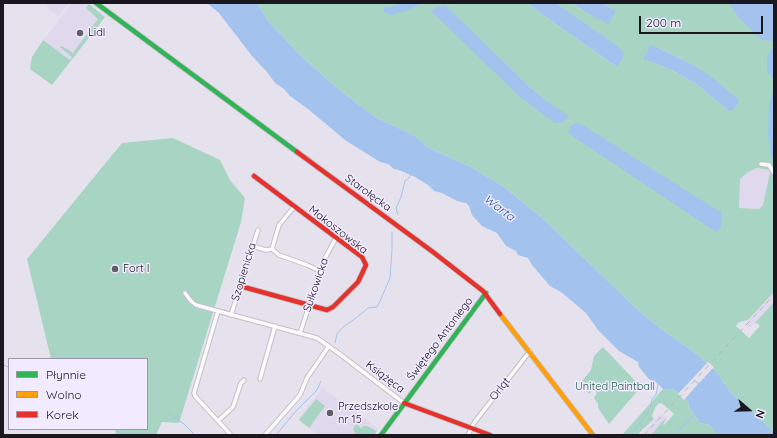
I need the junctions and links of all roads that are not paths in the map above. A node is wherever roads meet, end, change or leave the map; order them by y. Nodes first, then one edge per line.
1 (96, 3) edge
2 (761, 164) dead end
3 (774, 173) edge
4 (254, 176) dead end
5 (294, 207) junction
6 (258, 230) dead end
7 (336, 238) junction
8 (252, 246) junction
9 (272, 249) junction
10 (320, 271) junction
11 (240, 286) junction
12 (185, 293) dead end
13 (486, 293) junction
14 (309, 305) junction
15 (218, 311) junction
16 (231, 315) junction
17 (275, 326) junction
18 (300, 333) junction
19 (329, 346) junction
20 (530, 351) junction
21 (260, 379) dead end
22 (244, 380) dead end
23 (405, 401) junction
24 (218, 421) junction
25 (471, 428) junction
26 (231, 435) edge
27 (265, 435) edge
28 (381, 435) edge
29 (468, 435) edge
30 (490, 435) edge
31 (593, 435) edge

1 - 13 street, Starołęcka
2 - 3 street
4 - 5 street, Makoszowska
5 - 7 street, Makoszowska
5 - 9 street
6 - 8 street, Szopienicka
7 - 10 street, Sułkowicka
7 - 14 street, Makoszowska
8 - 9 street
8 - 11 street, Szopienicka
9 - 10 street
10 - 14 street, Sułkowicka
11 - 14 street, Makoszowska
11 - 16 street, Szopienicka
12 - 15 street, Książęca
13 - 20 street, Starołęcka
13 - 23 street, Świętego Antoniego
14 - 18 street, Sułkowicka
15 - 16 street, Książęca
15 - 24 street
16 - 17 street, Książęca
17 - 18 street, Książęca
17 - 21 street
18 - 19 street, Książęca
19 - 23 street, Książęca
19 - 27 street
20 - 25 street, Orląt
20 - 31 street, Starołęcka
22 - 24 street
23 - 25 street, Książęca
23 - 28 street, Świętego Antoniego
24 - 26 street
25 - 29 street, Orląt
25 - 30 street, Książęca

